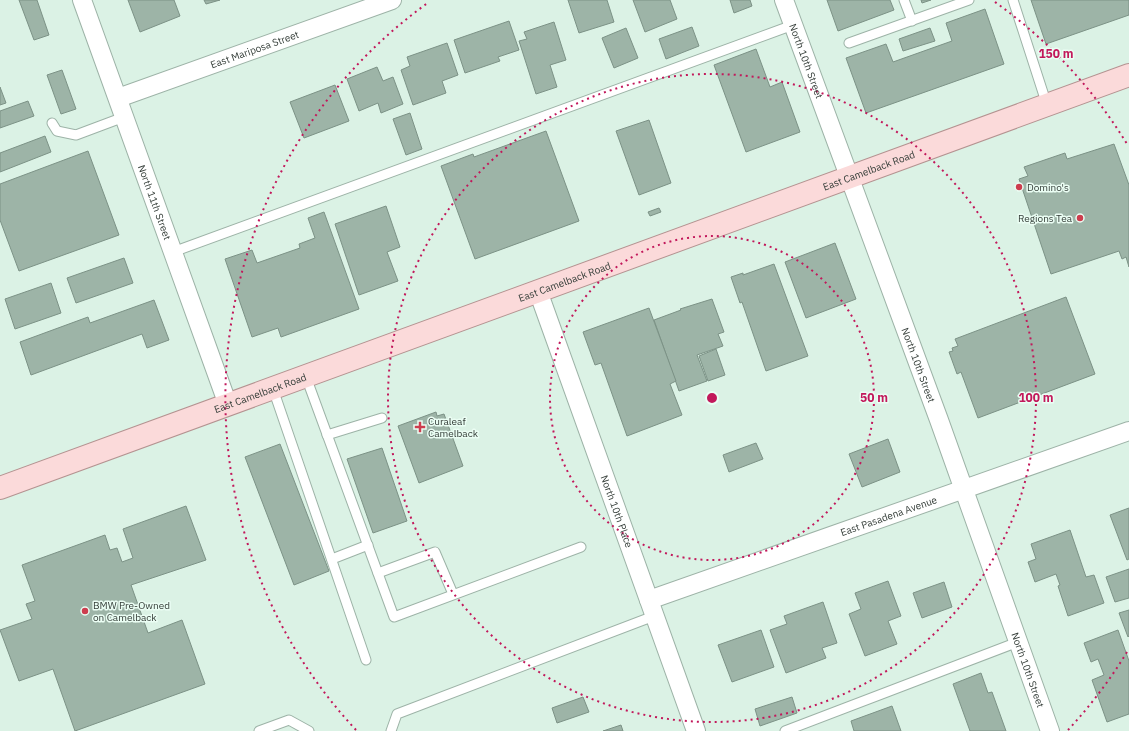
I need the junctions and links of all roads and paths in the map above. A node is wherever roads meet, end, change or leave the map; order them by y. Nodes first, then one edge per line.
1 (82, 0) edge
2 (392, 0) edge
3 (784, 0) edge
4 (904, 0) edge
5 (969, 0) edge
6 (1013, 0) edge
7 (912, 21) junction
8 (793, 25) junction
9 (849, 43) dead end
10 (1129, 75) edge
11 (118, 98) junction
12 (1047, 105) junction
13 (124, 117) junction
14 (52, 123) dead end
15 (848, 177) junction
16 (173, 252) junction
17 (538, 291) junction
18 (306, 377) junction
19 (273, 389) junction
20 (228, 405) junction
21 (382, 418) dead end
22 (1129, 431) edge
23 (327, 435) junction
24 (0, 488) edge
25 (964, 490) junction
26 (368, 545) junction
27 (581, 547) dead end
28 (332, 559) junction
29 (378, 572) junction
30 (453, 594) junction
31 (651, 608) junction
32 (1018, 642) junction
33 (366, 660) dead end
34 (260, 731) edge
35 (309, 731) edge
36 (391, 731) edge
37 (696, 731) edge
38 (785, 731) edge
39 (1050, 731) edge

1 - 11 street, North 11th Street
2 - 11 street, East Mariposa Street
3 - 8 street, North 10th Street
4 - 7 lane
5 - 7 lane
6 - 12 lane
7 - 9 lane
8 - 15 street, North 10th Street
8 - 16 lane
10 - 12 main road, East Camelback Road
11 - 13 street, North 11th Street
12 - 15 main road, East Camelback Road
13 - 14 lane
13 - 16 street, North 11th Street
15 - 17 main road, East Camelback Road
15 - 25 street, North 10th Street
16 - 20 street, North 11th Street
17 - 18 main road, East Camelback Road
17 - 31 street, North 10th Place
18 - 19 main road, East Camelback Road
18 - 23 lane
19 - 20 main road, East Camelback Road
19 - 28 lane
20 - 24 main road, East Camelback Road
21 - 23 lane
22 - 25 street, East Pasadena Avenue
23 - 26 lane
25 - 31 street, East Pasadena Avenue
25 - 32 street, North 10th Street
26 - 28 lane
26 - 29 lane
27 - 30 lane
28 - 33 lane
29 - 30 lane
29 - 30 lane
31 - 36 lane
31 - 37 street, North 10th Place
32 - 38 lane
32 - 39 street, North 10th Street
34 - 35 lane

